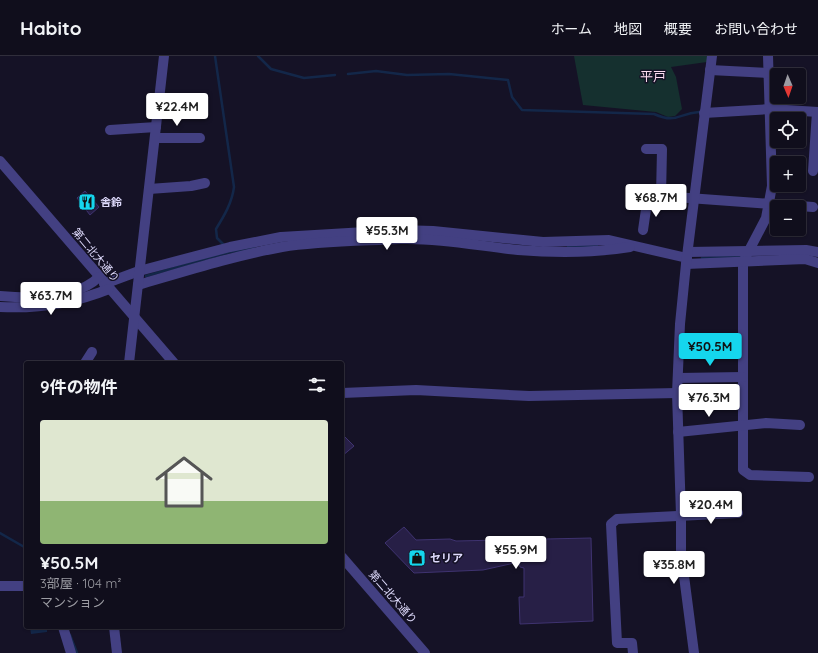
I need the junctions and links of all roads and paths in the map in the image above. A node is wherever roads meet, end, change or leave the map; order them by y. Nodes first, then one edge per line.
1 (712, 56) edge
2 (768, 56) edge
3 (164, 58) edge
4 (710, 70) junction
5 (769, 73) junction
6 (159, 99) junction
7 (195, 100) dead end
8 (771, 109) junction
9 (818, 112) edge
10 (704, 113) junction
11 (110, 130) dead end
12 (155, 132) junction
13 (200, 138) dead end
14 (646, 148) dead end
15 (0, 161) edge
16 (813, 171) dead end
17 (205, 184) dead end
18 (149, 189) junction
19 (661, 196) junction
20 (694, 198) junction
21 (769, 203) junction
22 (813, 207) dead end
23 (643, 230) dead end
24 (399, 235) junction
25 (750, 250) junction
26 (818, 252) edge
27 (687, 258) junction
28 (743, 262) junction
29 (818, 263) edge
30 (140, 271) junction
31 (104, 283) junction
32 (138, 285) junction
33 (0, 296) edge
34 (0, 307) edge
35 (134, 317) junction
36 (92, 352) dead end
37 (86, 361) edge
38 (129, 361) edge
39 (172, 361) edge
40 (743, 377) junction
41 (678, 378) junction
42 (344, 392) edge
43 (677, 394) junction
44 (742, 425) junction
45 (800, 425) dead end
46 (678, 432) junction
47 (809, 477) dead end
48 (738, 513) dead end
49 (681, 515) junction
50 (344, 559) edge
51 (0, 586) edge
52 (24, 586) edge
53 (64, 629) edge
54 (114, 629) edge
55 (71, 653) edge
56 (117, 653) edge
57 (425, 653) edge
58 (633, 653) edge
59 (694, 653) edge

1 - 4 street
2 - 5 street
3 - 6 street
4 - 5 street
4 - 10 street
5 - 8 street
6 - 7 street
6 - 12 street
8 - 9 street
8 - 10 street
8 - 21 street
9 - 16 street
10 - 20 street
11 - 12 street
12 - 13 street
12 - 18 street
14 - 19 street
15 - 31 street, 第二北大通り
17 - 18 street
18 - 30 street
19 - 20 street
19 - 23 street
20 - 21 street
20 - 27 street
21 - 22 street
21 - 25 street
24 - 27 street
24 - 30 street
24 - 32 street
25 - 26 street
25 - 27 street
25 - 28 street
27 - 28 street
27 - 41 street
28 - 29 street
28 - 40 street
30 - 31 street
30 - 32 street
31 - 33 street
31 - 34 street
31 - 35 street, 第二北大通り
32 - 35 street
35 - 38 street
35 - 39 street, 第二北大通り
36 - 37 street
40 - 41 street
40 - 44 street
41 - 43 street
42 - 43 street
43 - 46 street
44 - 45 street
44 - 46 street
44 - 47 street
46 - 49 street
48 - 49 street
49 - 58 street
49 - 59 street
50 - 57 street, 第二北大通り
51 - 52 street
53 - 55 street
54 - 56 street

